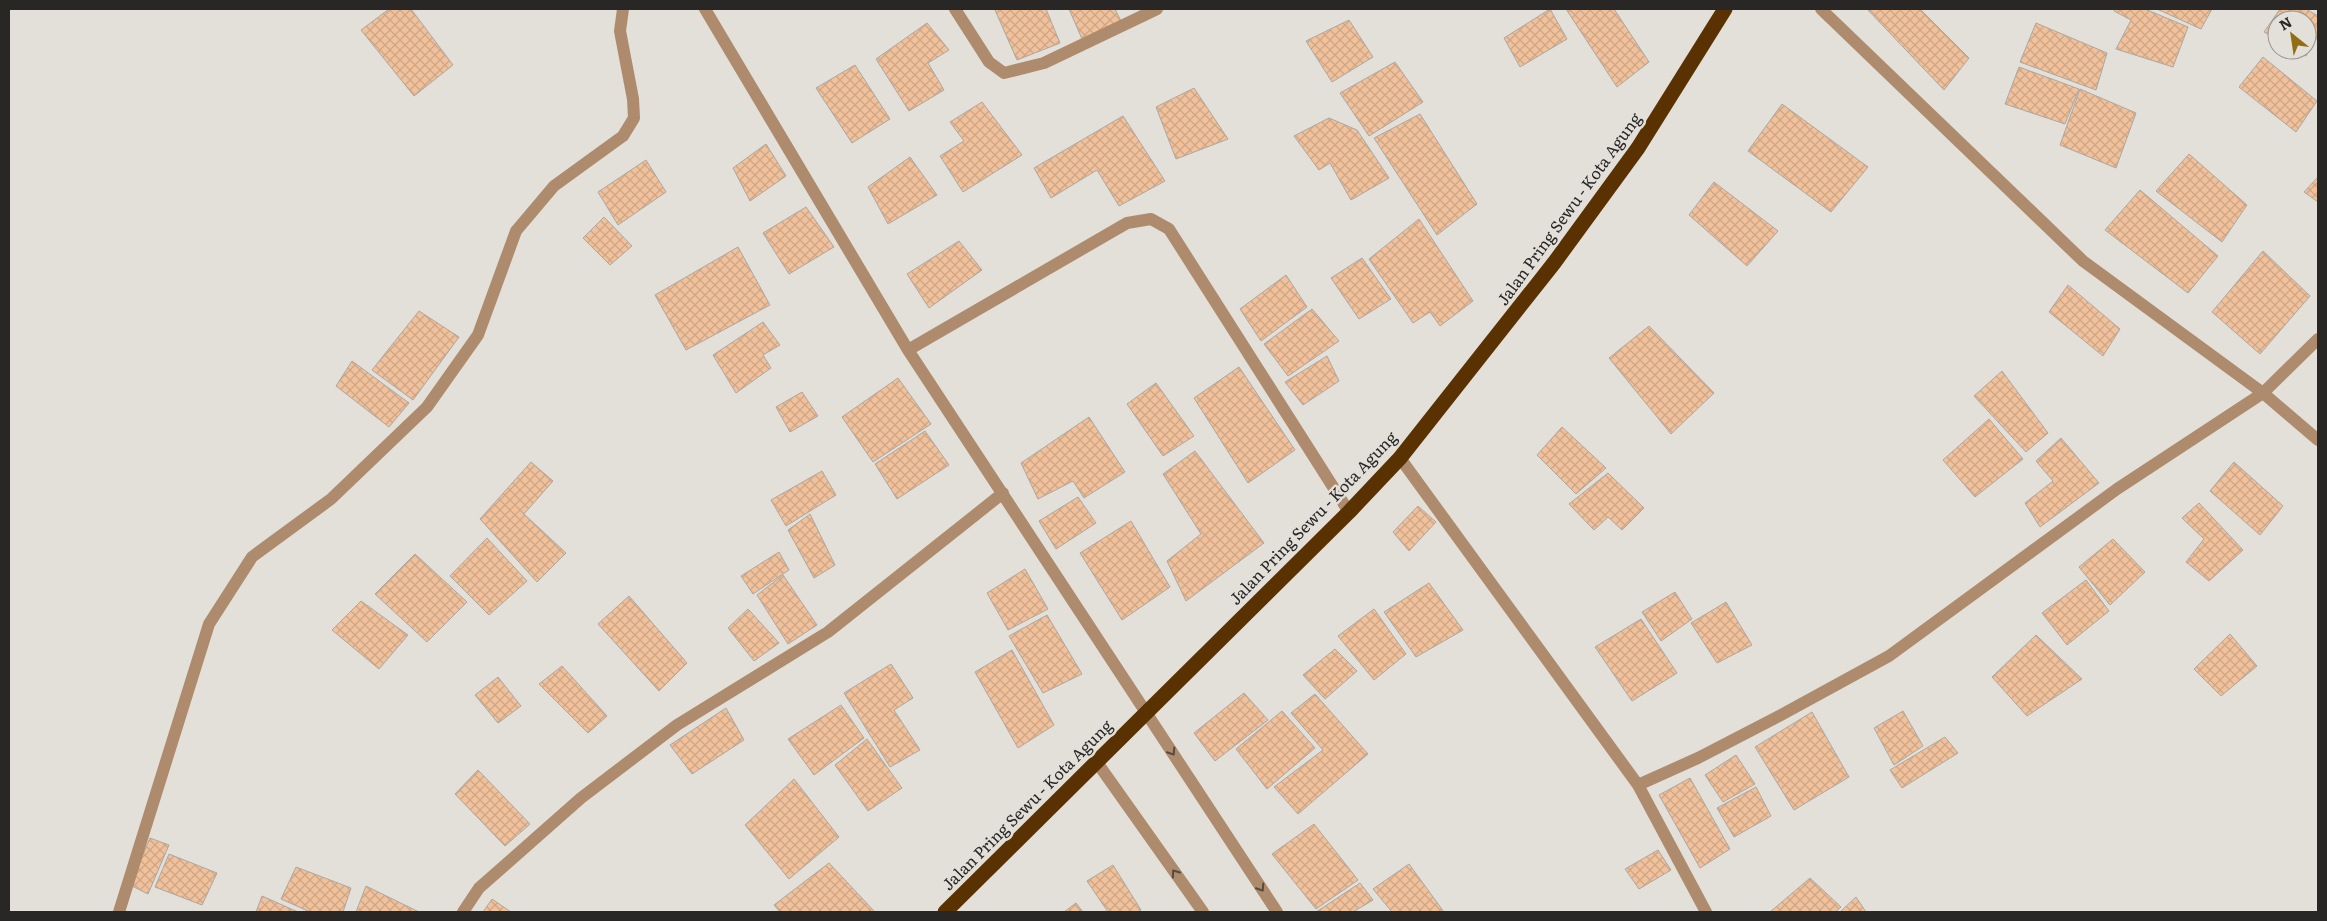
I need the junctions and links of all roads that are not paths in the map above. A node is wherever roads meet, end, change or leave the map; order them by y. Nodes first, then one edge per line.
1 (623, 9) edge
2 (706, 9) edge
3 (955, 9) edge
4 (1157, 9) edge
5 (1725, 9) edge
6 (1821, 9) edge
7 (2318, 339) edge
8 (908, 350) junction
9 (2263, 393) junction
10 (2318, 440) edge
11 (1400, 458) junction
12 (1002, 493) junction
13 (1349, 512) junction
14 (1146, 711) junction
15 (1096, 761) junction
16 (1638, 784) junction
17 (119, 912) edge
18 (463, 912) edge
19 (945, 912) edge
20 (1203, 912) edge
21 (1276, 912) edge
22 (1706, 912) edge

1 - 17 street
2 - 8 street
3 - 4 street
5 - 11 highway, Jalan Pring Sewu - Kota Agung
6 - 9 street
7 - 9 street
8 - 12 street
8 - 13 street
9 - 10 street
9 - 16 street
11 - 13 highway, Jalan Pring Sewu - Kota Agung
11 - 16 street
12 - 14 street
12 - 18 street
13 - 14 highway, Jalan Pring Sewu - Kota Agung
14 - 15 highway, Jalan Pring Sewu - Kota Agung
14 -> 21 street
15 - 19 highway, Jalan Pring Sewu - Kota Agung
20 -> 15 street
16 - 22 street

